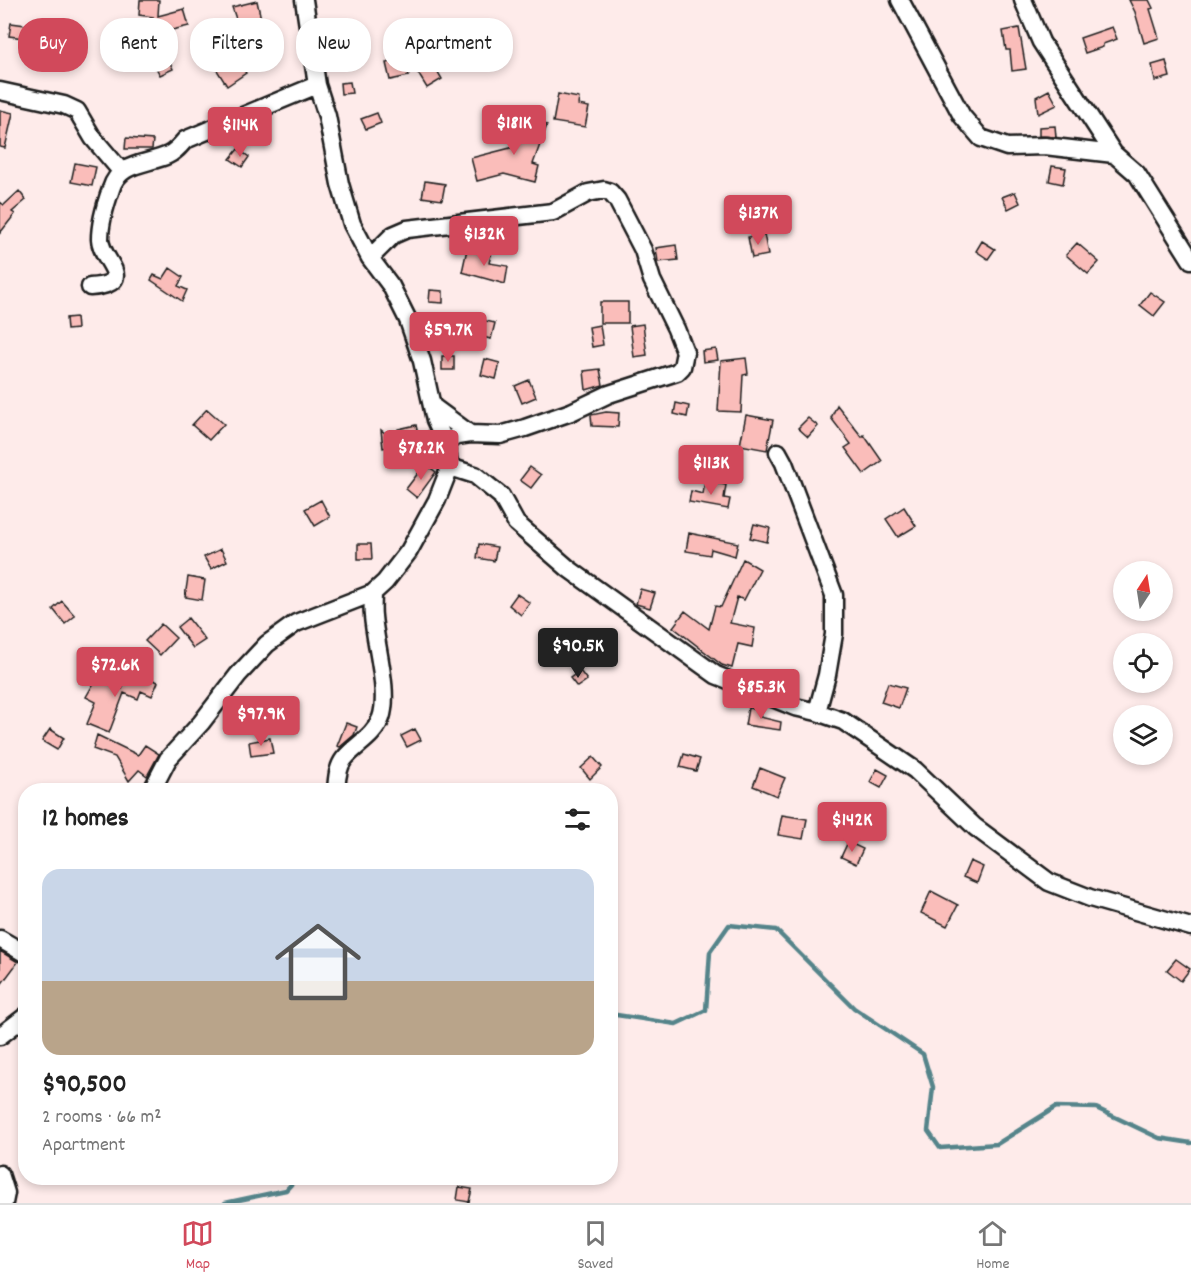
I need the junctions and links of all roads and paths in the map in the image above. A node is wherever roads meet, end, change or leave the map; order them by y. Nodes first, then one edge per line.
1 (304, 0) edge
2 (900, 0) edge
3 (1023, 0) edge
4 (317, 85) junction
5 (0, 91) edge
6 (1114, 154) junction
7 (121, 171) junction
8 (370, 258) junction
9 (1191, 260) edge
10 (90, 286) dead end
11 (432, 406) junction
12 (470, 434) junction
13 (445, 441) junction
14 (778, 452) dead end
15 (450, 467) junction
16 (373, 593) junction
17 (818, 712) junction
18 (156, 783) edge
19 (336, 783) edge
20 (1191, 927) edge
21 (0, 939) edge
22 (18, 949) edge
23 (18, 1022) edge
24 (0, 1036) edge
25 (0, 1174) edge
26 (4, 1203) edge

1 - 4 street
2 - 6 street
3 - 6 street
4 - 7 street
4 - 8 street
5 - 7 street
6 - 9 street
7 - 10 street
8 - 11 street
8 - 12 street
11 - 12 street
11 - 13 street
12 - 13 street
13 - 15 street
14 - 17 street
15 - 16 street
15 - 17 street
16 - 18 street
16 - 19 street
17 - 20 street
21 - 22 street
23 - 24 street
25 - 26 street

